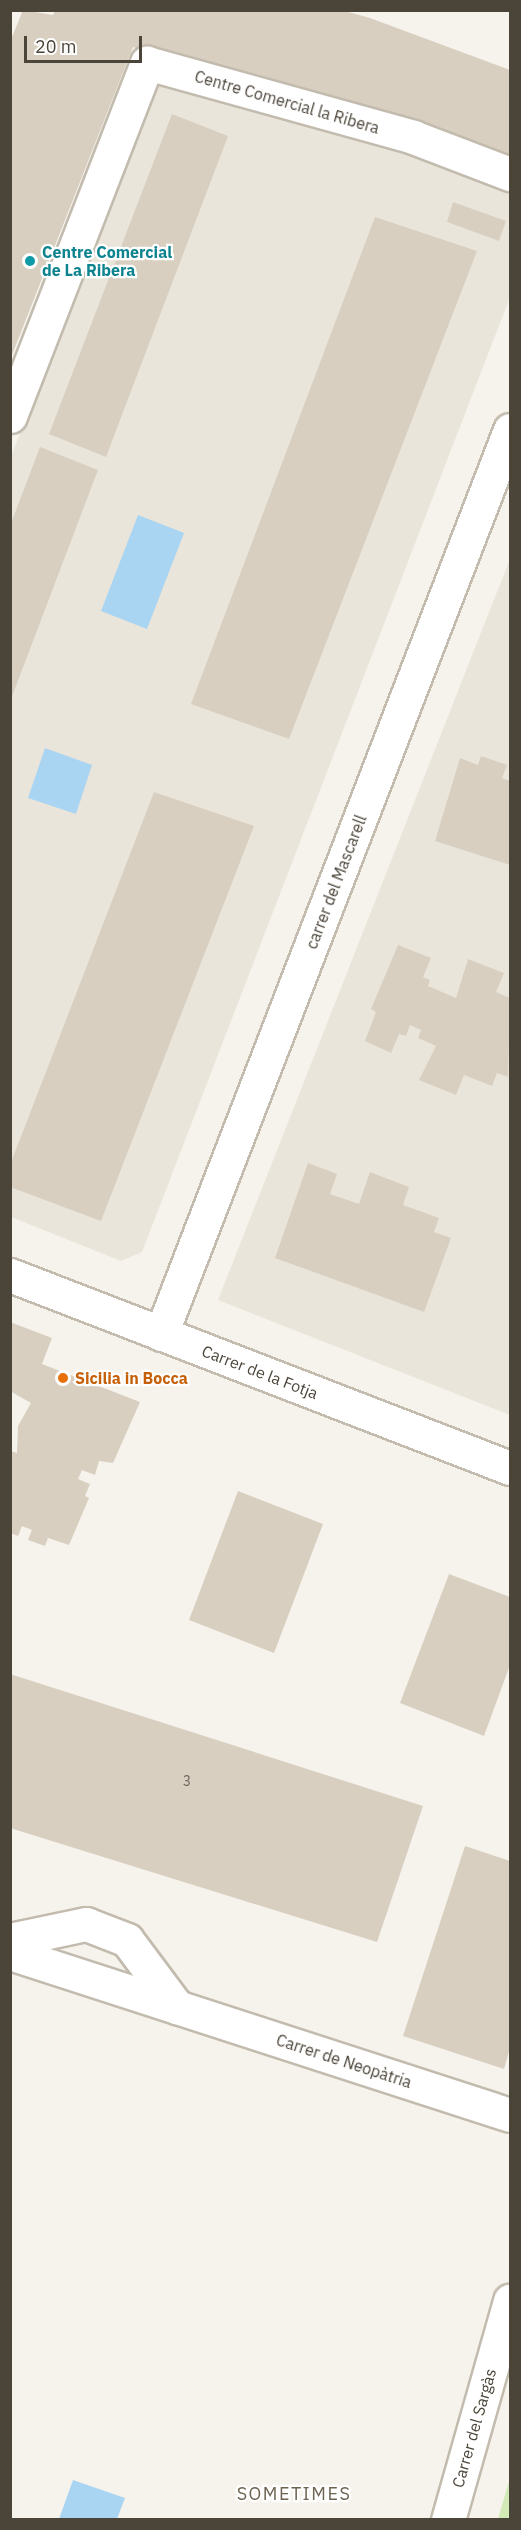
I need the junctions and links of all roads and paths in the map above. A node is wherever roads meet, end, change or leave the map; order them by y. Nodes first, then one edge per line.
1 (510, 174) edge
2 (10, 416) edge
3 (510, 430) edge
4 (10, 1275) edge
5 (161, 1334) junction
6 (510, 1468) edge
7 (10, 1940) edge
8 (10, 1953) edge
9 (177, 2007) junction
10 (510, 2115) edge
11 (510, 2301) edge
12 (448, 2520) edge

1 - 2 street, Centre Comercial la Ribera
3 - 5 street, carrer del Mascarell
4 - 5 street, Carrer de la Fotja
5 - 6 street, Carrer de la Fotja
7 - 9 street
8 - 9 street, Carrer de Neopàtria
9 - 10 street, Carrer de Neopàtria
11 - 12 street, Carrer del Sargàs

